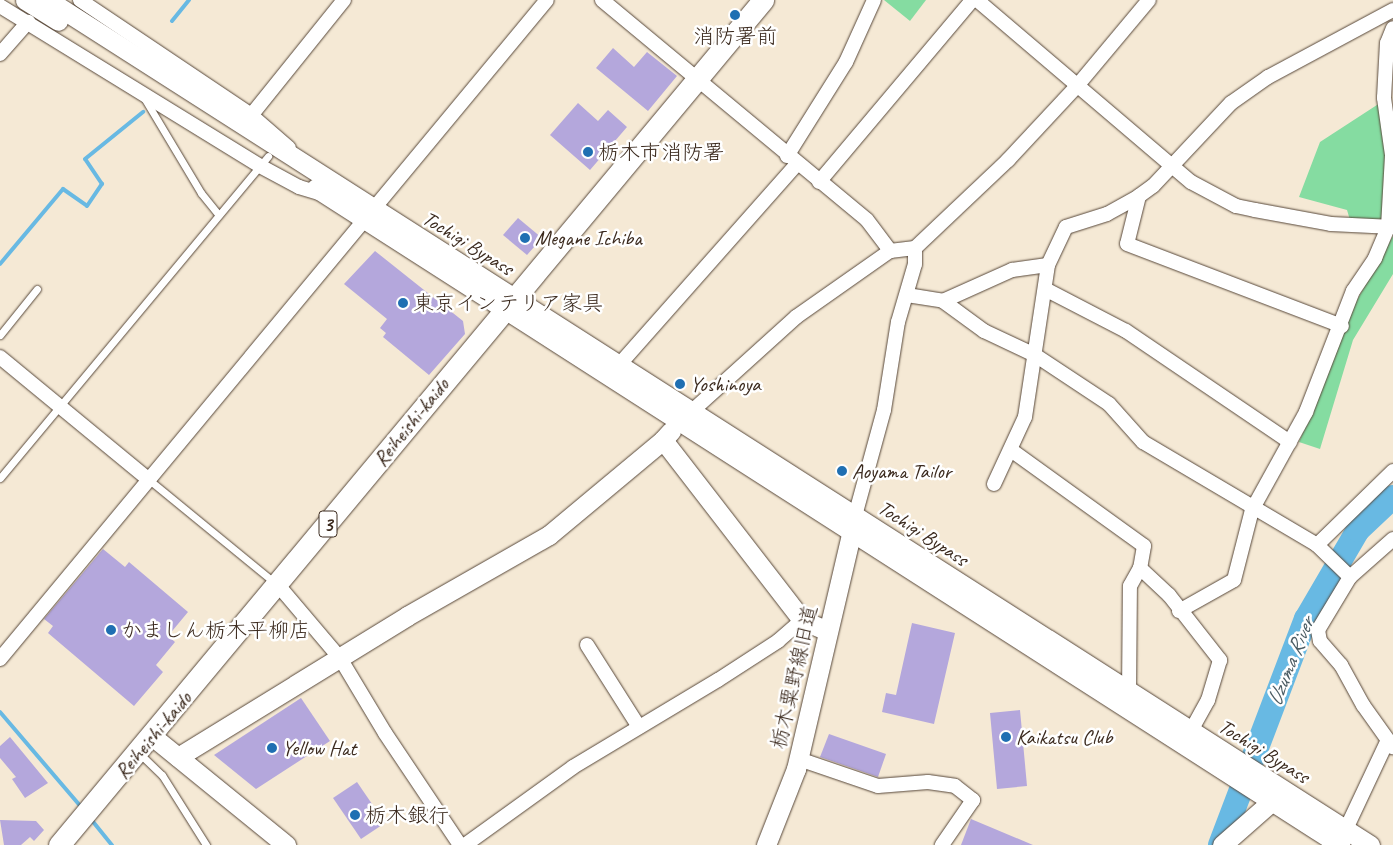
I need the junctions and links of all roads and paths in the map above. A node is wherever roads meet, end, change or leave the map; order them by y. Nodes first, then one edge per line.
1 (48, 0) edge
2 (80, 0) edge
3 (344, 0) edge
4 (547, 0) edge
5 (602, 0) edge
6 (763, 0) edge
7 (874, 0) edge
8 (972, 0) edge
9 (977, 0) edge
10 (1149, 0) edge
11 (0, 6) edge
12 (1393, 10) edge
13 (29, 12) edge
14 (1393, 28) edge
15 (0, 54) edge
16 (696, 80) junction
17 (1077, 86) junction
18 (142, 94) junction
19 (247, 120) junction
20 (792, 160) junction
21 (264, 161) junction
22 (1170, 167) junction
23 (820, 182) junction
24 (1140, 196) junction
25 (219, 215) junction
26 (369, 215) junction
27 (1390, 227) edge
28 (915, 248) junction
29 (890, 251) junction
30 (1048, 265) junction
31 (37, 289) dead end
32 (1045, 289) junction
33 (907, 295) junction
34 (943, 301) junction
35 (508, 304) junction
36 (1342, 326) junction
37 (0, 335) edge
38 (1035, 355) junction
39 (0, 357) edge
40 (619, 365) junction
41 (60, 406) junction
42 (685, 417) junction
43 (663, 440) junction
44 (1290, 442) junction
45 (1011, 450) junction
46 (1393, 470) edge
47 (0, 478) edge
48 (148, 479) junction
49 (994, 484) dead end
50 (1252, 510) junction
51 (853, 524) junction
52 (1393, 539) edge
53 (1319, 548) junction
54 (1140, 568) junction
55 (1346, 573) junction
56 (278, 585) junction
57 (1179, 611) junction
58 (802, 620) junction
59 (828, 631) junction
60 (587, 645) dead end
61 (340, 658) junction
62 (0, 659) edge
63 (1129, 693) junction
64 (639, 727) junction
65 (1191, 731) junction
66 (146, 744) junction
67 (1390, 744) edge
68 (178, 757) junction
69 (799, 759) junction
70 (1232, 767) junction
71 (1272, 792) junction
72 (1228, 840) edge
73 (1341, 841) edge
74 (61, 844) edge
75 (206, 845) edge
76 (286, 845) edge
77 (460, 845) edge
78 (465, 845) edge
79 (766, 845) edge
80 (942, 845) edge
81 (1370, 845) edge

1 - 19 main road, Tochigi Bypass
2 - 19 street
3 - 19 street
4 - 26 street
5 - 16 street
6 - 16 main road, Reiheishi-kaido / 3
7 - 20 street
8 - 23 street
9 - 17 street
10 - 17 street
11 - 13 street
12 - 22 street
13 - 15 street
13 - 18 street
13 - 21 main road, Tochigi Bypass
14 - 27 street
16 - 20 street
16 - 35 main road, Reiheishi-kaido / 3
17 - 22 street
17 - 28 street
18 - 21 street
18 - 25 lane
19 - 26 main road, Tochigi Bypass
20 - 23 street
20 - 40 street
21 - 25 lane
21 - 26 main road, Tochigi Bypass
22 - 24 street
22 - 27 street
23 - 29 street
24 - 30 street
24 - 36 street
25 - 41 lane
26 - 35 main road, Tochigi Bypass
26 - 48 street
27 - 36 street
28 - 29 street
28 - 33 street
29 - 42 street
30 - 32 street
30 - 34 street
31 - 37 lane
32 - 38 street
32 - 44 street
33 - 34 street
33 - 51 street
34 - 38 street
35 - 40 main road, Tochigi Bypass
35 - 42 main road, Tochigi Bypass
35 - 56 main road, Reiheishi-kaido / 3
36 - 44 street
38 - 45 street
38 - 50 street
39 - 41 street
40 - 42 main road, Tochigi Bypass
41 - 47 lane
41 - 48 street
42 - 43 main road
42 - 51 main road, Tochigi Bypass
43 - 58 main road
43 - 61 main road
44 - 50 street
45 - 49 street
45 - 54 street
46 - 53 street
48 - 56 lane
48 - 62 street
50 - 53 street
50 - 57 street
51 - 59 main road, 栃木粟野線旧道
51 - 63 main road, Tochigi Bypass
51 - 70 main road, Tochigi Bypass
52 - 55 street
53 - 55 street
54 - 57 street
54 - 63 street
55 - 67 street
56 - 61 street
56 - 66 main road, Reiheishi-kaido / 3
57 - 65 street
58 - 59 main road
58 - 64 street
59 - 69 main road, 栃木粟野線旧道
60 - 64 street
61 - 68 main road
61 - 77 street
63 - 65 main road, Tochigi Bypass
64 - 78 street
65 - 70 main road, Tochigi Bypass
66 - 68 main road
66 - 74 main road, Reiheishi-kaido / 3
66 - 75 lane
67 - 73 street
68 - 76 main road
69 - 79 main road, 栃木粟野線旧道
69 - 80 street
70 - 71 main road, Tochigi Bypass
71 - 72 main road
71 - 73 main road, Tochigi Bypass
73 - 81 main road, Tochigi Bypass

